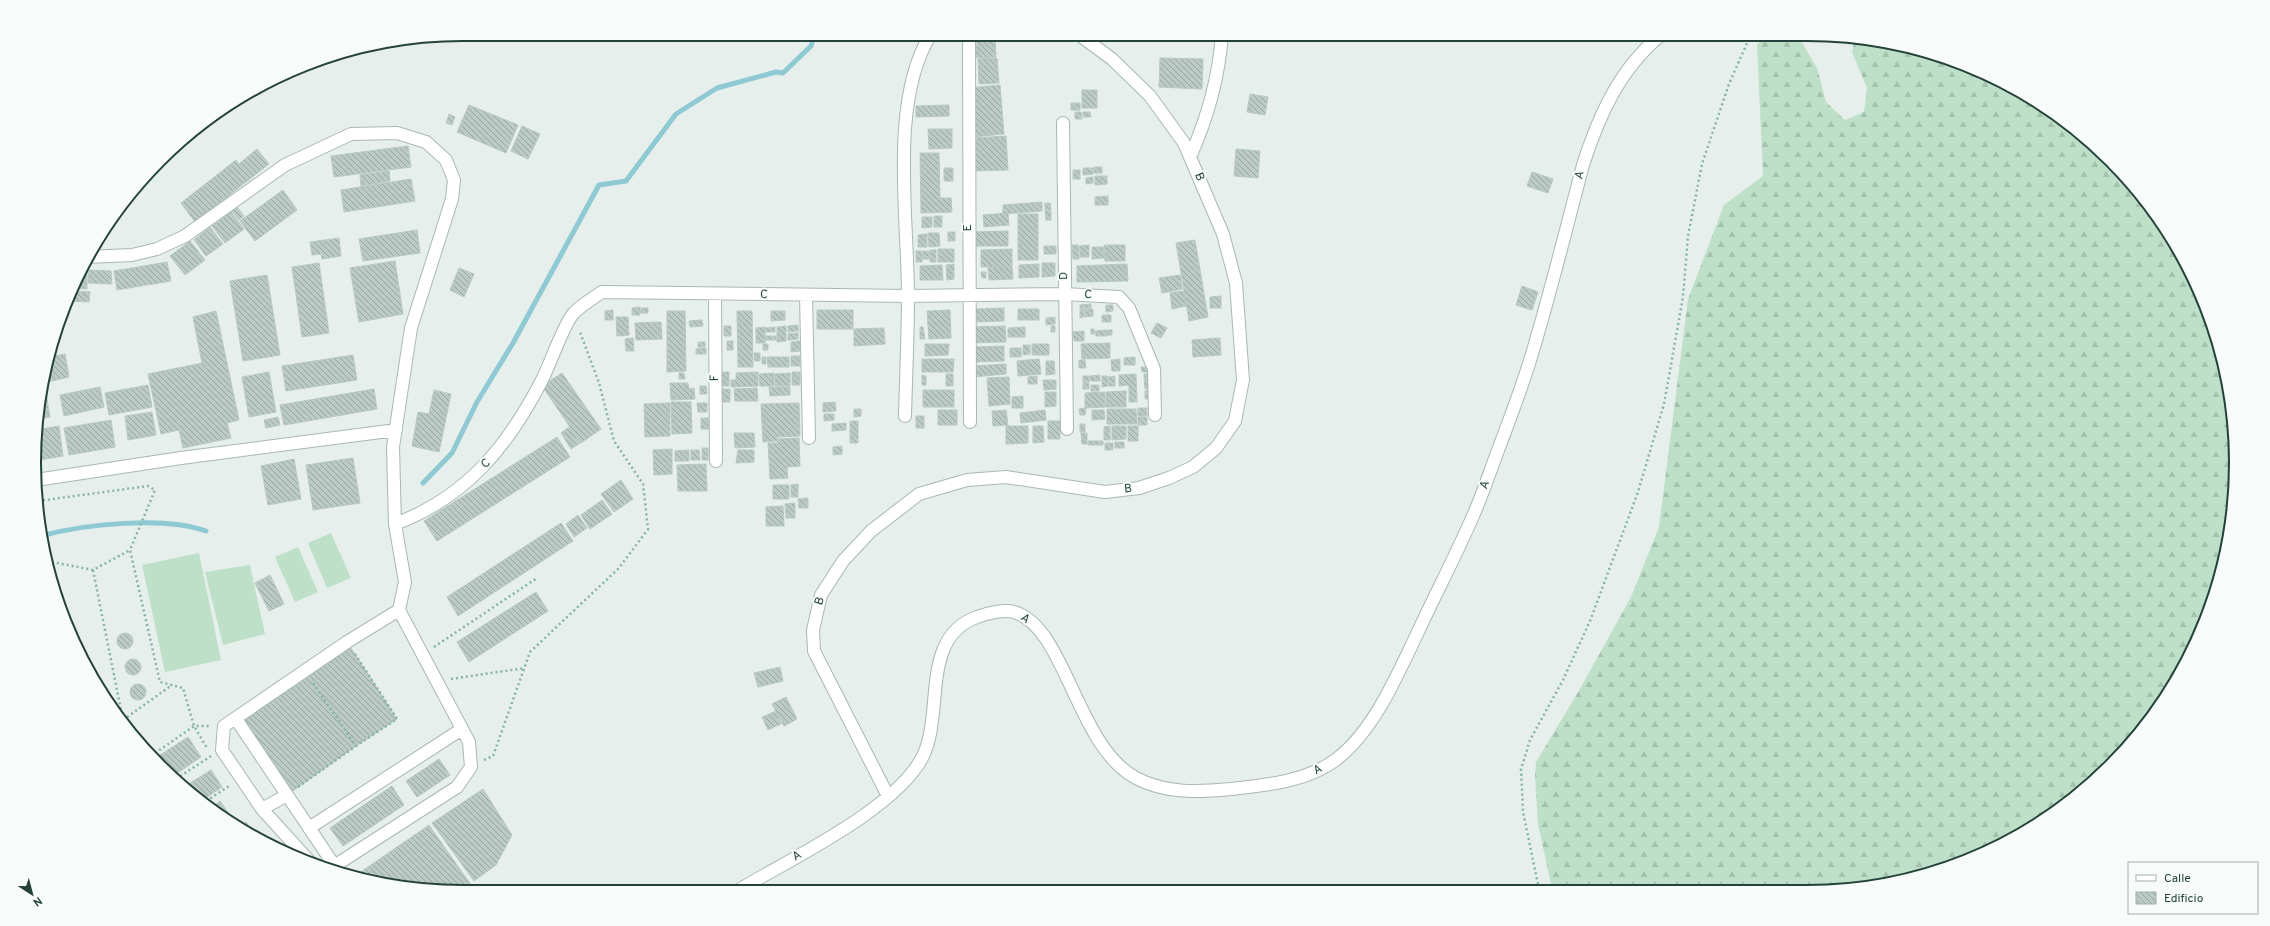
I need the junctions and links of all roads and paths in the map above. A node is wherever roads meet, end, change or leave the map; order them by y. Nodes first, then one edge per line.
1 (927, 41) edge
2 (969, 41) edge
3 (1088, 41) edge
4 (1222, 41) edge
5 (1654, 41) edge
6 (1748, 41) edge
7 (1064, 123) dead end
8 (1190, 156) junction
9 (95, 257) edge
10 (715, 294) junction
11 (1064, 294) junction
12 (806, 295) junction
13 (968, 295) junction
14 (908, 296) junction
15 (572, 315) junction
16 (1155, 415) dead end
17 (905, 416) dead end
18 (970, 422) dead end
19 (1067, 429) dead end
20 (396, 430) junction
21 (809, 438) dead end
22 (716, 461) dead end
23 (42, 479) edge
24 (43, 500) edge
25 (395, 524) junction
26 (130, 550) junction
27 (53, 562) edge
28 (93, 570) junction
29 (537, 578) dead end
30 (399, 610) junction
31 (347, 642) junction
32 (423, 654) junction
33 (525, 668) junction
34 (304, 671) junction
35 (439, 681) junction
36 (172, 685) junction
37 (121, 710) edge
38 (126, 718) edge
39 (236, 718) junction
40 (194, 726) junction
41 (224, 726) junction
42 (462, 729) junction
43 (356, 746) junction
44 (157, 752) edge
45 (212, 756) dead end
46 (471, 767) junction
47 (181, 776) edge
48 (229, 786) dead end
49 (287, 795) junction
50 (888, 796) junction
51 (208, 800) edge
52 (262, 809) junction
53 (309, 828) junction
54 (302, 853) edge
55 (328, 863) edge
56 (335, 865) edge
57 (747, 885) edge
58 (1538, 885) edge

1 - 14 street
2 - 13 street, E
3 - 8 street, B
4 - 8 street
5 - 50 street, A
6 - 58 path
7 - 11 street, D
8 - 50 street, B
9 - 20 street
10 - 12 street, C
10 - 15 street, C
10 - 22 street, F
11 - 13 street, C
11 - 16 street, C
11 - 19 street, D
12 - 14 street, C
12 - 21 street
13 - 14 street, C
13 - 18 street, E
14 - 17 street
15 - 25 street, C
15 - 33 path
20 - 23 street
20 - 25 street
24 - 26 path
25 - 30 street
26 - 28 path
26 - 36 path
27 - 28 path
28 - 37 path
29 - 32 path
30 - 31 street
30 - 32 street
31 - 34 street
31 - 43 path
32 - 35 street
33 - 35 path
33 - 46 path
34 - 39 street
34 - 43 path
35 - 42 street
36 - 38 path
36 - 40 path
39 - 41 street
39 - 49 street
40 - 41 path
40 - 44 path
41 - 52 street
42 - 46 street
42 - 53 street
43 - 49 path
45 - 47 path
46 - 56 street
48 - 51 path
49 - 52 street
49 - 53 street
50 - 57 street, A
52 - 54 street
53 - 55 street

